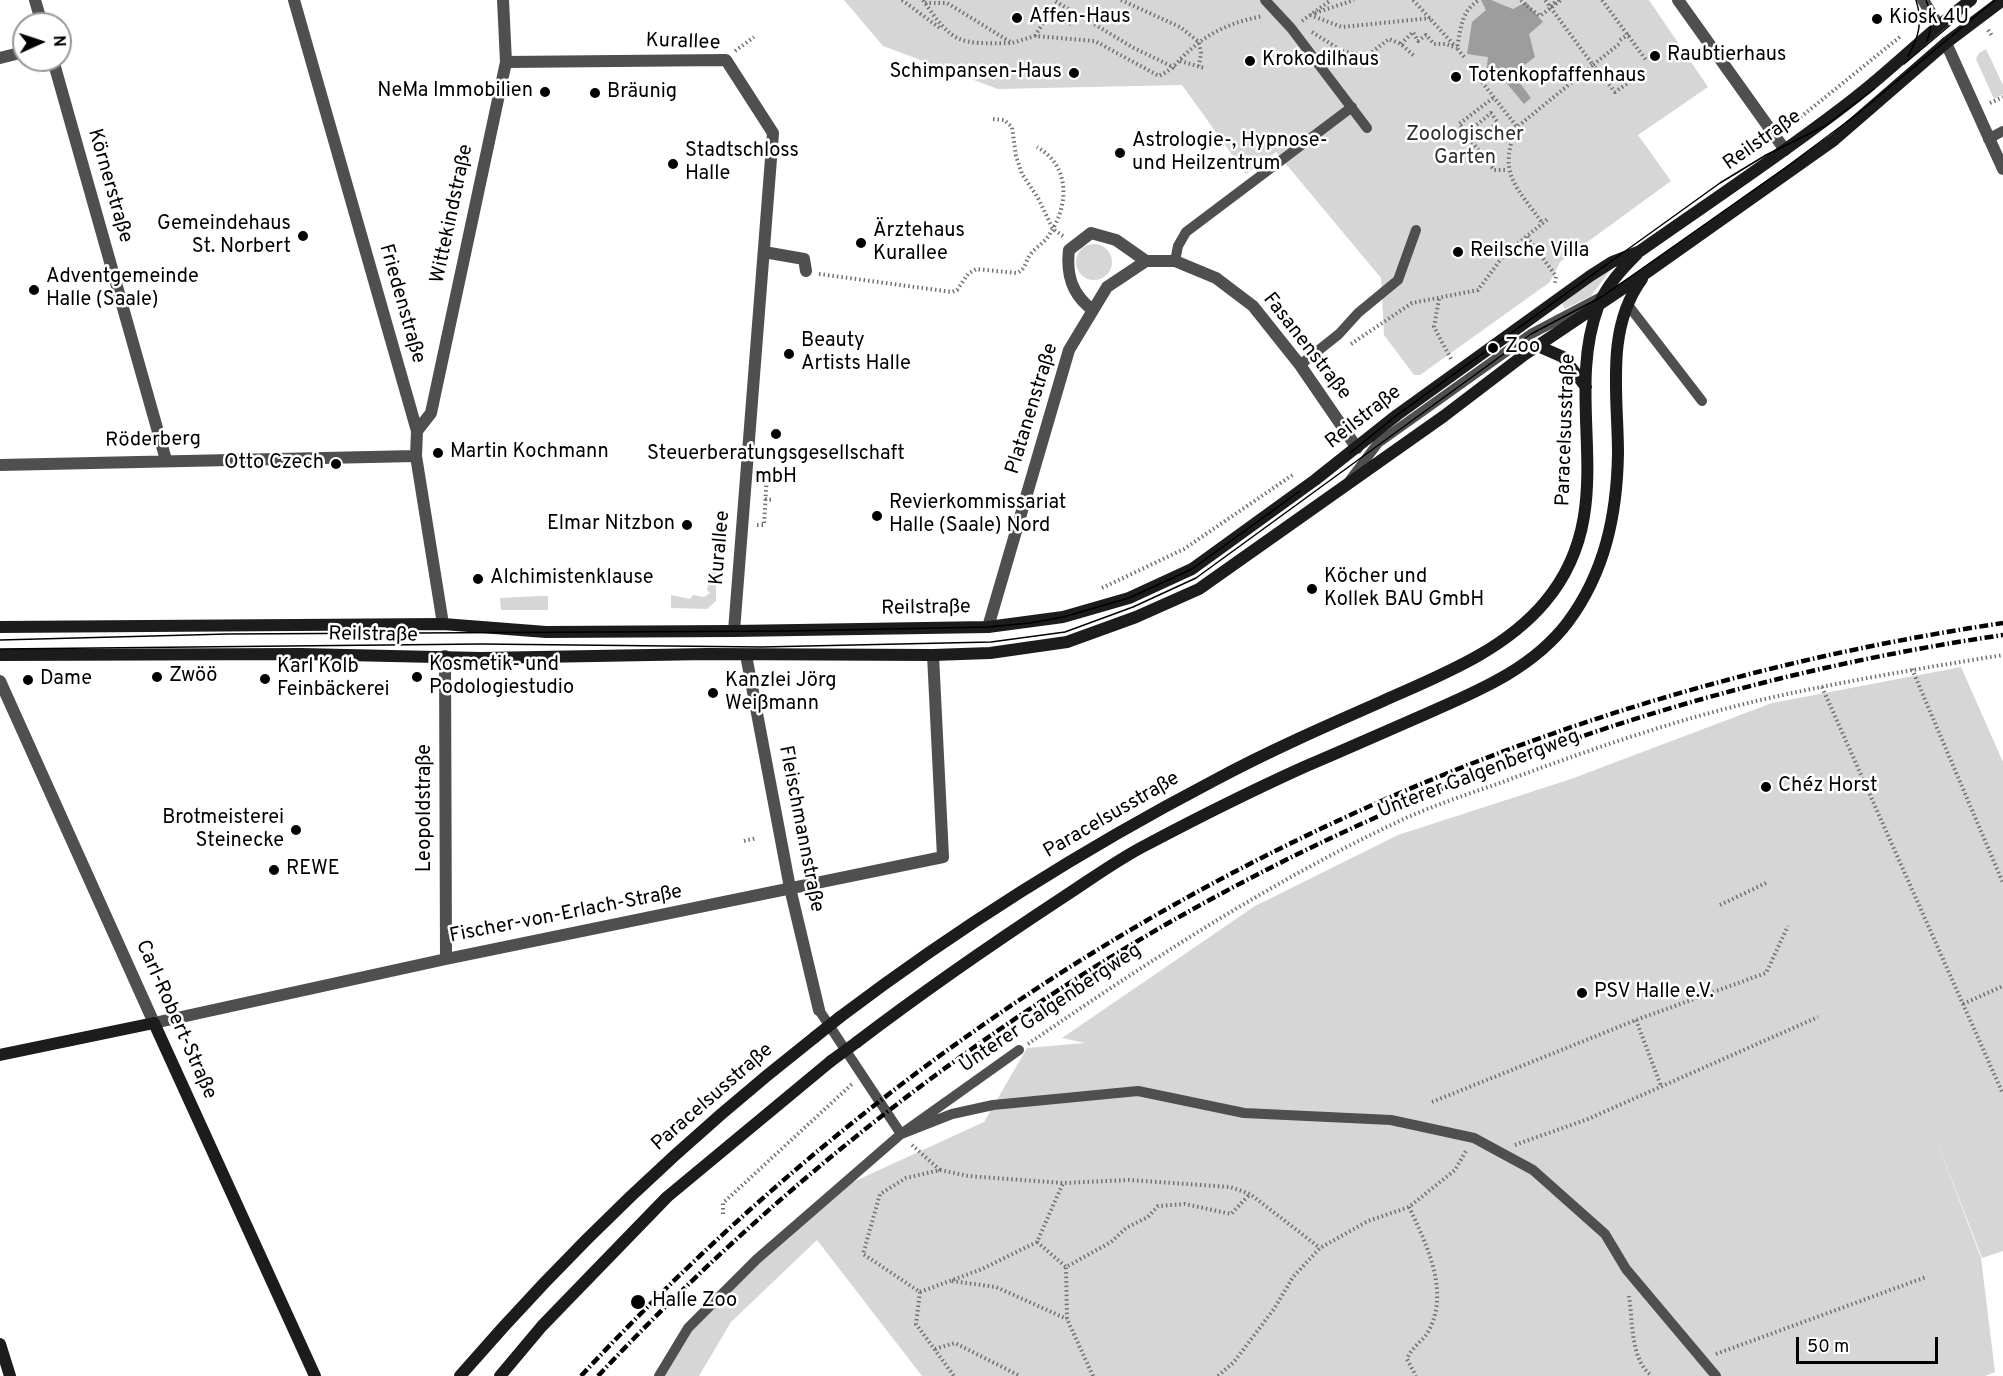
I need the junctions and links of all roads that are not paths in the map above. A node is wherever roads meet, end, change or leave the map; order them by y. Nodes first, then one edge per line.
1 (294, 0) edge
2 (503, 0) edge
3 (1265, 0) edge
4 (1678, 0) edge
5 (1923, 0) edge
6 (1971, 0) edge
7 (2003, 0) edge
8 (1938, 25) junction
9 (1946, 43) junction
10 (506, 62) junction
11 (56, 72) edge
12 (1352, 107) junction
13 (1367, 128) dead end
14 (2003, 131) edge
15 (1988, 139) junction
16 (1785, 150) junction
17 (2003, 169) edge
18 (1416, 230) dead end
19 (1640, 251) junction
20 (764, 252) junction
21 (1146, 261) junction
22 (1175, 261) junction
23 (806, 271) road end
24 (1649, 271) junction
25 (1601, 301) junction
26 (1628, 305) junction
27 (1093, 310) junction
28 (1538, 346) junction
29 (1300, 365) junction
30 (1586, 388) junction
31 (1702, 401) dead end
32 (417, 431) junction
33 (1357, 448) junction
34 (416, 456) junction
35 (166, 460) junction
36 (0, 465) edge
37 (1348, 482) junction
38 (443, 624) junction
39 (0, 627) edge
40 (988, 627) junction
41 (734, 631) junction
42 (0, 655) edge
43 (746, 655) junction
44 (933, 655) junction
45 (445, 656) junction
46 (0, 681) edge
47 (790, 888) junction
48 (446, 959) junction
49 (819, 1010) joint
50 (154, 1023) junction
51 (1019, 1050) road end
52 (0, 1055) edge
53 (901, 1134) junction
54 (0, 1344) edge
55 (10, 1376) edge
56 (315, 1376) edge
57 (460, 1376) edge
58 (500, 1376) edge
59 (659, 1376) edge
60 (1716, 1376) edge

1 - 32 street, Friedenstraße
2 - 10 street, Wittekindstraße
3 - 12 lane
4 - 16 street
5 - 8 street
6 - 8 main road, Reilstraße
7 - 9 main road, Reilstraße
8 - 9 lane
8 - 16 main road, Reilstraße
9 - 15 street
9 - 24 main road, Reilstraße
10 - 20 street, Kurallee
10 - 32 street, Wittekindstraße
11 - 35 street, Körnerstraße
12 - 13 lane
12 - 22 lane
14 - 15 lane
15 - 17 street
16 - 19 main road, Reilstraße
18 - 29 lane
19 - 25 main road, Paracelsusstraße
19 - 33 main road, Reilstraße
20 - 23 street
20 - 41 street, Kurallee
21 - 22 street, Fasanenstraße
21 - 27 street, Platanenstraße
21 - 27 street
22 - 29 street, Fasanenstraße
24 - 25 main road, Reilstraße
24 - 26 main road
25 - 28 main road, Reilstraße
25 - 30 main road, Paracelsusstraße
25 - 37 lane
26 - 31 lane
26 - 58 main road, bridge
27 - 40 street, Platanenstraße
28 - 30 main road
28 - 37 main road, Reilstraße
29 - 33 street, Fasanenstraße
30 - 57 main road, Paracelsusstraße, bridge
32 - 34 street, Friedenstraße
33 - 40 main road, Reilstraße
34 - 35 street, Röderberg
34 - 38 street, Friedenstraße
35 - 36 street, Röderberg
37 - 44 main road, Reilstraße
38 - 39 main road, Reilstraße
38 - 41 main road, Reilstraße
40 - 41 main road, Reilstraße
41 - 43 main road
42 - 45 main road, Reilstraße
43 - 44 main road, Reilstraße
43 - 45 main road, Reilstraße
43 - 47 street, Fleischmannstraße
44 - 47 street, Fischer-von-Erlach-Straße
45 - 48 street, Leopoldstraße
46 - 50 street, Carl-Robert-Straße
47 - 48 street, Fischer-von-Erlach-Straße
47 - 49 street, Fleischmannstraße
48 - 50 street, Fischer-von-Erlach-Straße
49 - 53 lane
50 - 52 main road, Fischer-von-Erlach-Straße
50 - 56 main road, Carl-Robert-Straße
51 - 53 lane, Unterer Galgenbergweg
53 - 59 lane, Unterer Galgenbergweg
53 - 60 lane, Unterer Galgenbergweg
54 - 55 main road

